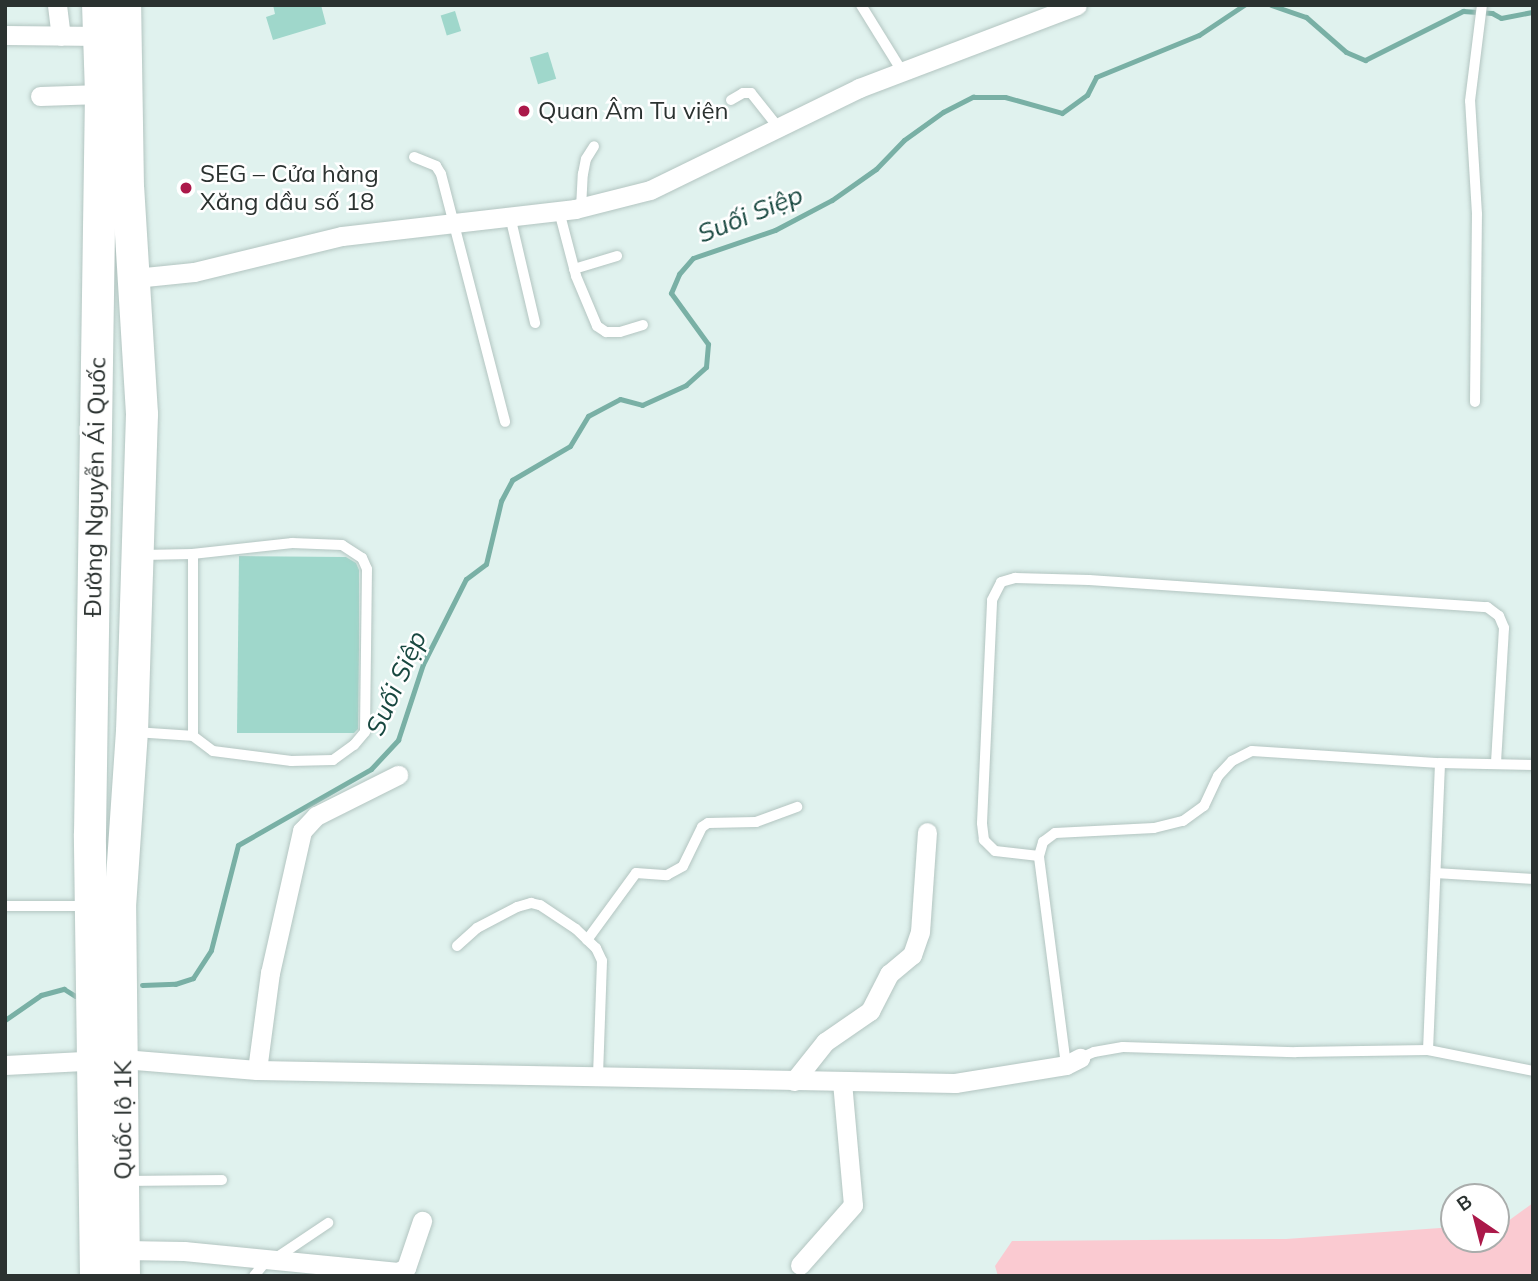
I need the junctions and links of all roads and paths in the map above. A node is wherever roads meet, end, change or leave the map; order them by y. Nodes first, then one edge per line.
1 (57, 5) edge
2 (125, 5) edge
3 (861, 5) edge
4 (1077, 5) edge
5 (1482, 5) edge
6 (99, 20) edge
7 (5, 35) edge
8 (61, 36) junction
9 (901, 71) junction
10 (101, 94) junction
11 (40, 96) dead end
12 (731, 100) dead end
13 (778, 127) junction
14 (594, 146) dead end
15 (414, 157) dead end
16 (582, 208) junction
17 (559, 211) junction
18 (510, 216) junction
19 (456, 222) junction
20 (617, 256) dead end
21 (574, 269) junction
22 (135, 278) junction
23 (535, 323) dead end
24 (643, 325) dead end
25 (1475, 402) dead end
26 (505, 422) dead end
27 (193, 554) junction
28 (136, 555) junction
29 (132, 732) junction
30 (193, 736) junction
31 (1440, 763) junction
32 (1496, 764) junction
33 (1533, 765) edge
34 (398, 775) dead end
35 (797, 807) dead end
36 (927, 832) dead end
37 (1039, 856) junction
38 (1436, 873) junction
39 (1533, 878) edge
40 (5, 906) edge
41 (93, 906) junction
42 (587, 940) junction
43 (457, 946) dead end
44 (108, 966) junction
45 (1429, 1050) junction
46 (108, 1058) junction
47 (1073, 1062) junction
48 (5, 1065) edge
49 (257, 1070) junction
50 (1533, 1071) edge
51 (598, 1078) junction
52 (793, 1081) junction
53 (842, 1082) junction
54 (222, 1180) dead end
55 (123, 1181) junction
56 (422, 1222) dead end
57 (328, 1223) dead end
58 (124, 1263) edge
59 (264, 1265) edge
60 (800, 1265) dead end
61 (340, 1271) edge
62 (96, 1276) edge

1 - 8 street
2 - 22 main road, Đường Nguyễn Ái Quốc
3 - 9 lane
4 - 9 street
5 - 25 lane
6 - 8 street
6 - 10 main road, Đường Nguyễn Ái Quốc
7 - 8 street
9 - 13 street
10 - 11 street
10 - 41 main road, Đường Nguyễn Ái Quốc
12 - 13 lane
13 - 16 street
14 - 16 lane
15 - 19 lane
16 - 17 street
17 - 18 street
17 - 21 lane
18 - 19 street
18 - 23 lane
19 - 22 street
19 - 26 lane
20 - 21 lane
21 - 24 lane
22 - 28 main road, Đường Nguyễn Ái Quốc
27 - 28 lane
27 - 30 lane
27 - 30 lane
28 - 29 main road, Đường Nguyễn Ái Quốc
29 - 30 lane
29 - 44 main road, Đường Nguyễn Ái Quốc
31 - 32 lane
31 - 37 lane
31 - 38 lane
32 - 33 lane
32 - 37 lane
34 - 49 street
35 - 42 lane
36 - 52 street
37 - 47 lane
38 - 39 lane
38 - 45 lane
40 - 41 lane
41 - 44 main road, Đường Nguyễn Ái Quốc
42 - 43 lane
42 - 51 lane
44 - 46 main road, Quốc lộ 1K
45 - 47 lane
45 - 50 lane
46 - 48 street
46 - 49 street
46 - 55 main road, Quốc lộ 1K
46 - 62 main road, Quốc lộ 1K
47 - 53 street
49 - 51 street
51 - 52 street
52 - 53 street
53 - 60 street
54 - 55 lane
55 - 58 main road, Quốc lộ 1K
56 - 61 street
57 - 59 lane
58 - 59 street
59 - 61 street

